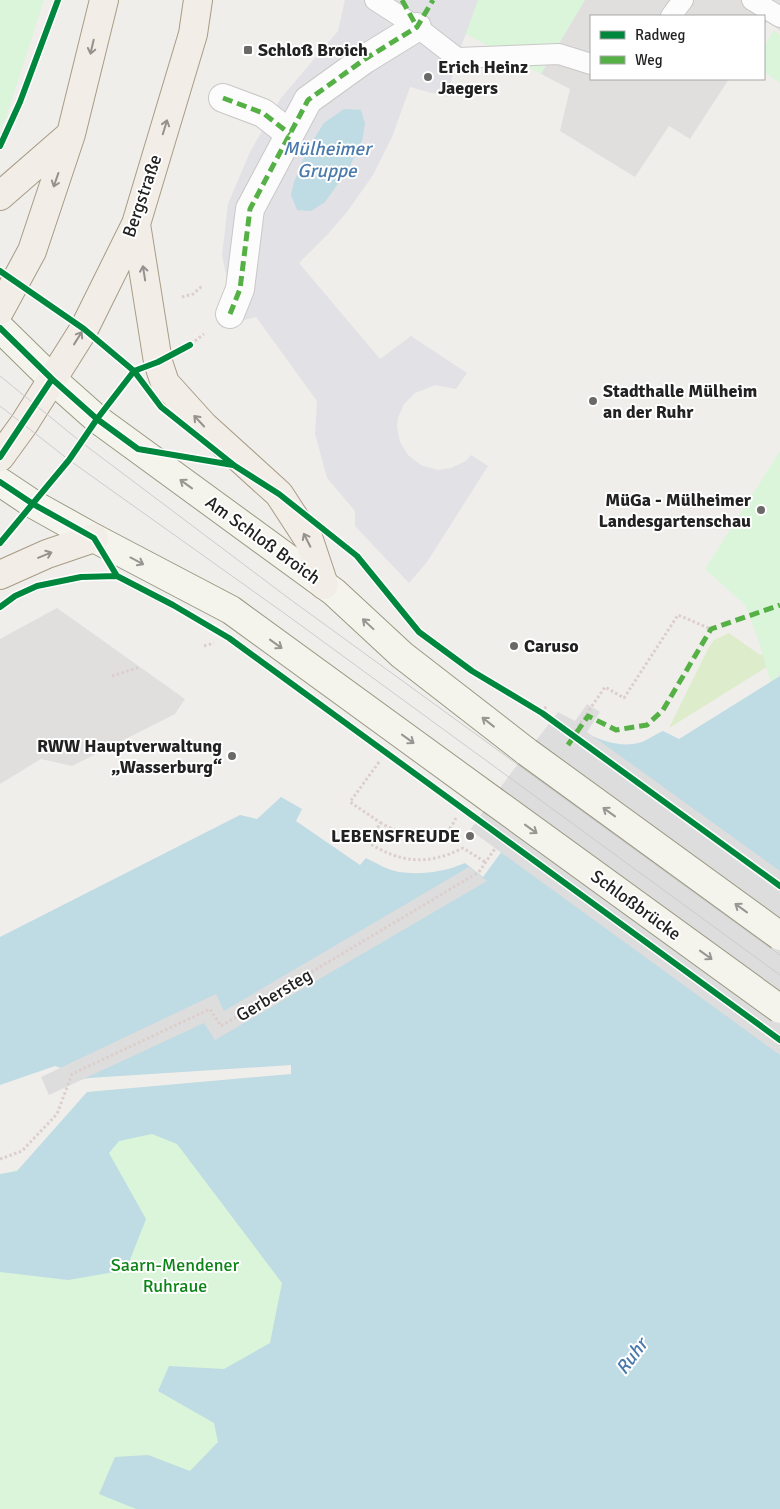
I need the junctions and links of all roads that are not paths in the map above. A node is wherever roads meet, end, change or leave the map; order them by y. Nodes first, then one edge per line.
1 (104, 0) edge
2 (198, 0) edge
3 (375, 0) edge
4 (684, 0) edge
5 (752, 0) edge
6 (672, 15) edge
7 (780, 16) edge
8 (417, 26) junction
9 (590, 64) edge
10 (223, 98) dead end
11 (72, 134) junction
12 (290, 134) junction
13 (0, 196) edge
14 (136, 224) junction
15 (0, 310) edge
16 (230, 314) dead end
17 (0, 328) edge
18 (52, 379) junction
19 (0, 457) edge
20 (0, 482) edge
21 (94, 538) junction
22 (0, 574) edge
23 (329, 589) junction
24 (780, 936) edge
25 (780, 1009) edge

1 -> 11 main road
14 -> 2 main road, Bergstraße
3 - 8 lane
4 - 6 lane
5 - 7 lane
8 - 9 lane
8 - 12 street
10 - 12 street
11 - 13 main road
11 -> 15 main road
12 - 16 street
18 -> 14 main road, Bergstraße
23 -> 14 main road
17 - 18 main road, Am Schloß Broich
18 - 19 main road, Bergstraße
23 -> 18 main road, Am Schloß Broich
20 - 21 main road
22 -> 21 main road
21 -> 25 main road, Schloßbrücke, bridge
24 -> 23 main road, Am Schloß Broich, bridge

